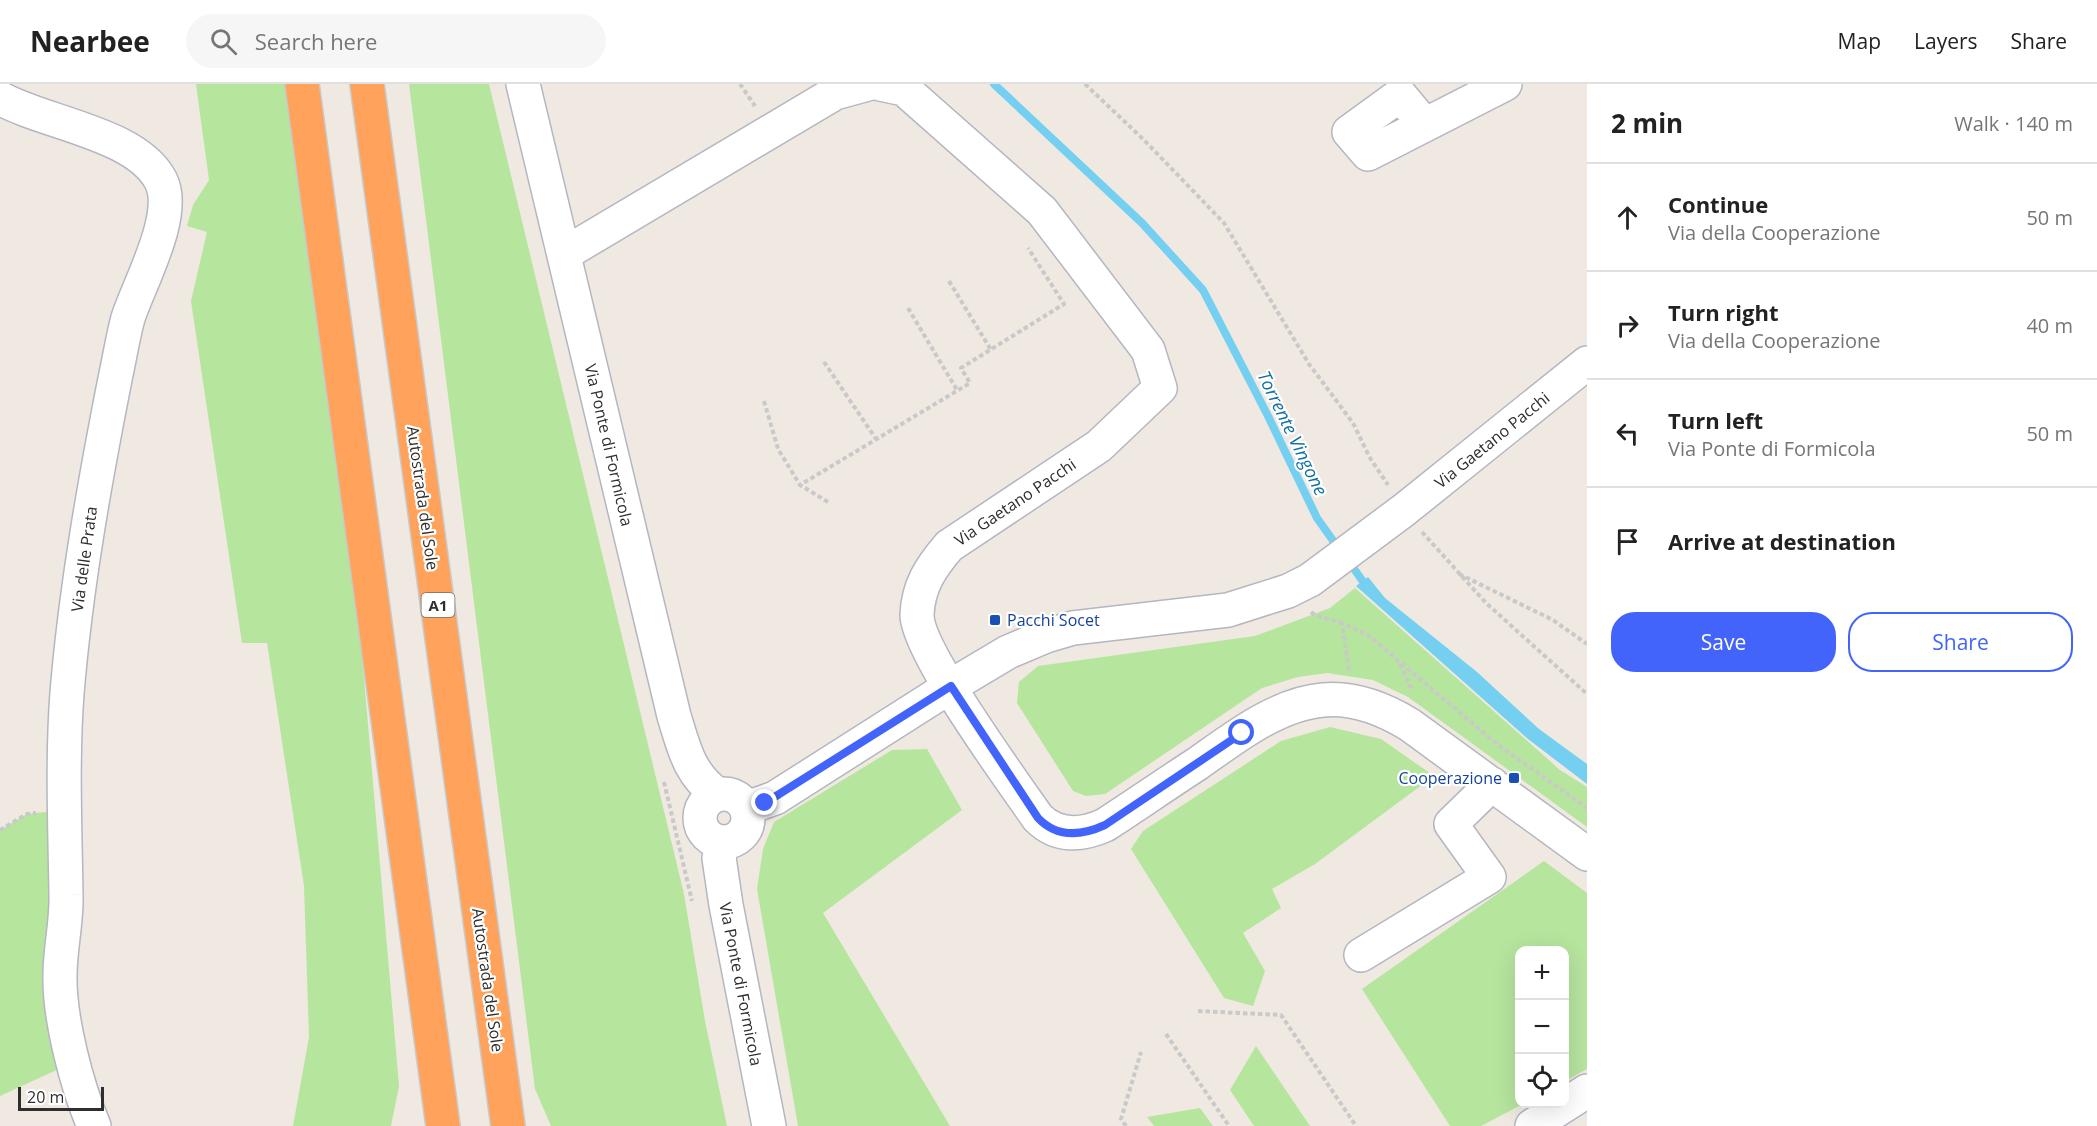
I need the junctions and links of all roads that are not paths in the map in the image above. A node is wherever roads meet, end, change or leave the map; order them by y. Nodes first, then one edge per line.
1 (302, 84) edge
2 (367, 84) edge
3 (523, 84) edge
4 (868, 84) edge
5 (880, 84) edge
6 (1505, 84) edge
7 (3, 100) edge
8 (1425, 125) dead end
9 (564, 254) junction
10 (1587, 363) edge
11 (951, 686) junction
12 (1492, 784) junction
13 (717, 794) junction
14 (747, 808) junction
15 (723, 842) junction
16 (1587, 854) edge
17 (1360, 955) dead end
18 (1587, 1091) edge
19 (94, 1126) edge
20 (443, 1126) edge
21 (508, 1126) edge
22 (769, 1126) edge
23 (1532, 1126) edge

1 - 20 highway
2 - 21 highway, Autostrada del Sole / A1
3 - 9 street, Via Ponte di Formicola
4 - 9 street
5 - 11 street, Via Gaetano Pacchi
6 - 8 street
7 - 19 street, Via delle Prata
9 - 13 street, Via Ponte di Formicola
10 - 11 street, Via Gaetano Pacchi
11 - 12 street
11 - 14 street
12 - 16 street
12 - 17 street
13 - 14 street, Via Ponte di Formicola
13 - 15 street
14 - 15 street
15 - 22 street, Via Ponte di Formicola
18 - 23 street

